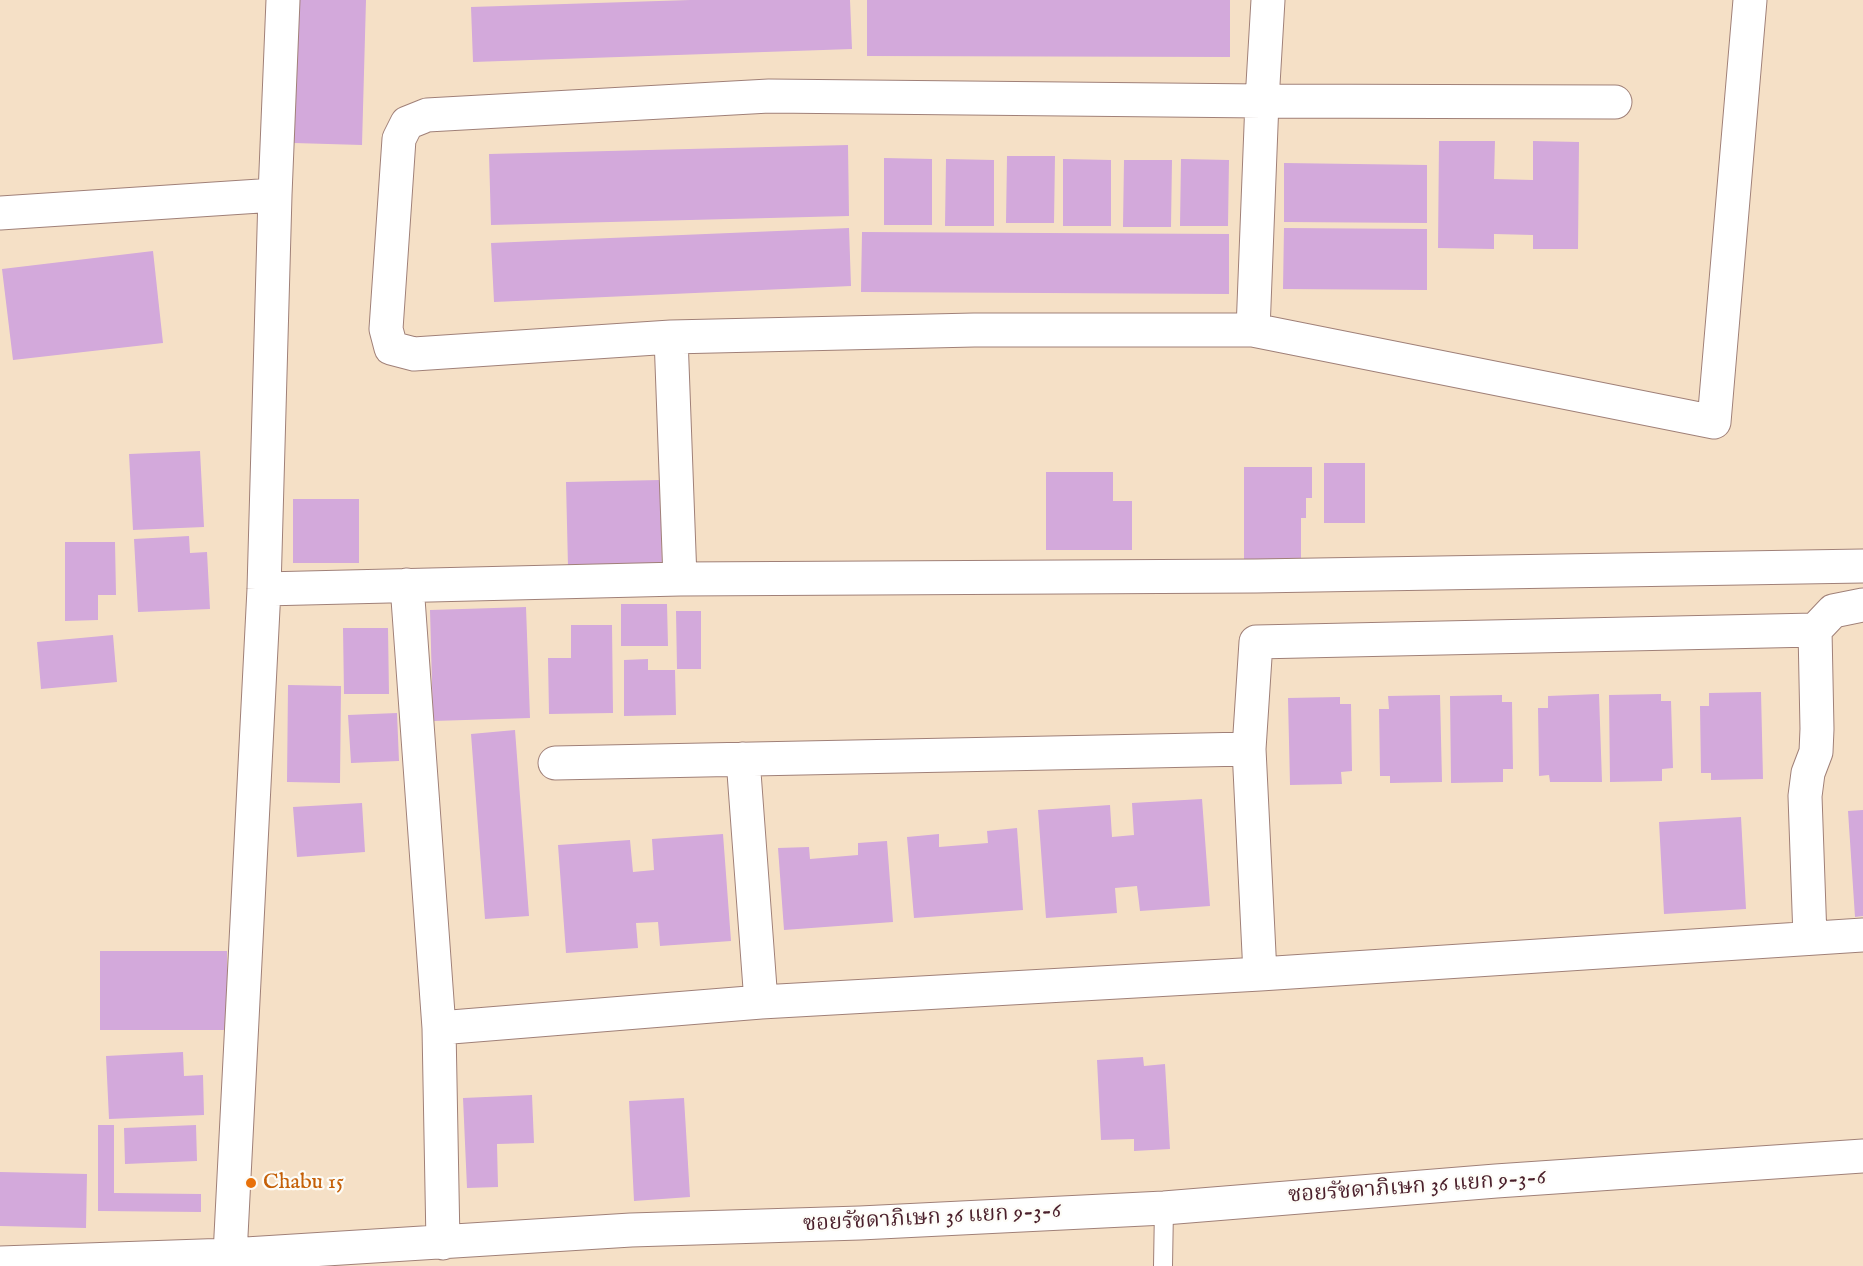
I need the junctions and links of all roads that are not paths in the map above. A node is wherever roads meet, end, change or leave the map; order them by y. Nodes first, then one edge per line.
1 (283, 0) edge
2 (1268, 0) edge
3 (1750, 0) edge
4 (1262, 101) junction
5 (1616, 102) dead end
6 (275, 195) junction
7 (0, 213) edge
8 (1253, 330) junction
9 (671, 337) junction
10 (1863, 566) edge
11 (680, 579) junction
12 (407, 585) junction
13 (264, 589) junction
14 (1863, 605) edge
15 (1815, 630) junction
16 (1249, 749) junction
17 (742, 759) junction
18 (555, 764) dead end
19 (1863, 935) edge
20 (1810, 939) junction
21 (1260, 974) junction
22 (761, 1002) junction
23 (439, 1028) junction
24 (1863, 1156) edge
25 (1164, 1208) junction
26 (443, 1243) junction
27 (230, 1255) junction
28 (137, 1262) edge
29 (0, 1263) edge
30 (1163, 1266) edge

1 - 6 street
2 - 4 street
3 - 8 street
4 - 5 street
4 - 8 street
4 - 9 street
6 - 7 street
6 - 13 street
8 - 9 street
9 - 11 street
10 - 11 street
11 - 12 street
12 - 13 street
12 - 23 street
13 - 27 street
14 - 15 street
15 - 16 street
15 - 20 street
16 - 17 street
16 - 21 street
17 - 18 street
17 - 22 street
19 - 20 street
20 - 21 street
21 - 22 street
22 - 23 street
23 - 26 street
24 - 25 street, ซอยรัชดาภิเษก 36 แยก 9-3-6
25 - 26 street, ซอยรัชดาภิเษก 36 แยก 9-3-6
25 - 30 lane
26 - 27 street, ซอยรัชดาภิเษก 36 แยก 9-3-6
27 - 28 street, ซอยรัชดาภิเษก 36 แยก 9-3-6
28 - 29 street, ซอยรัชดาภิเษก 36 แยก 9-3-6

